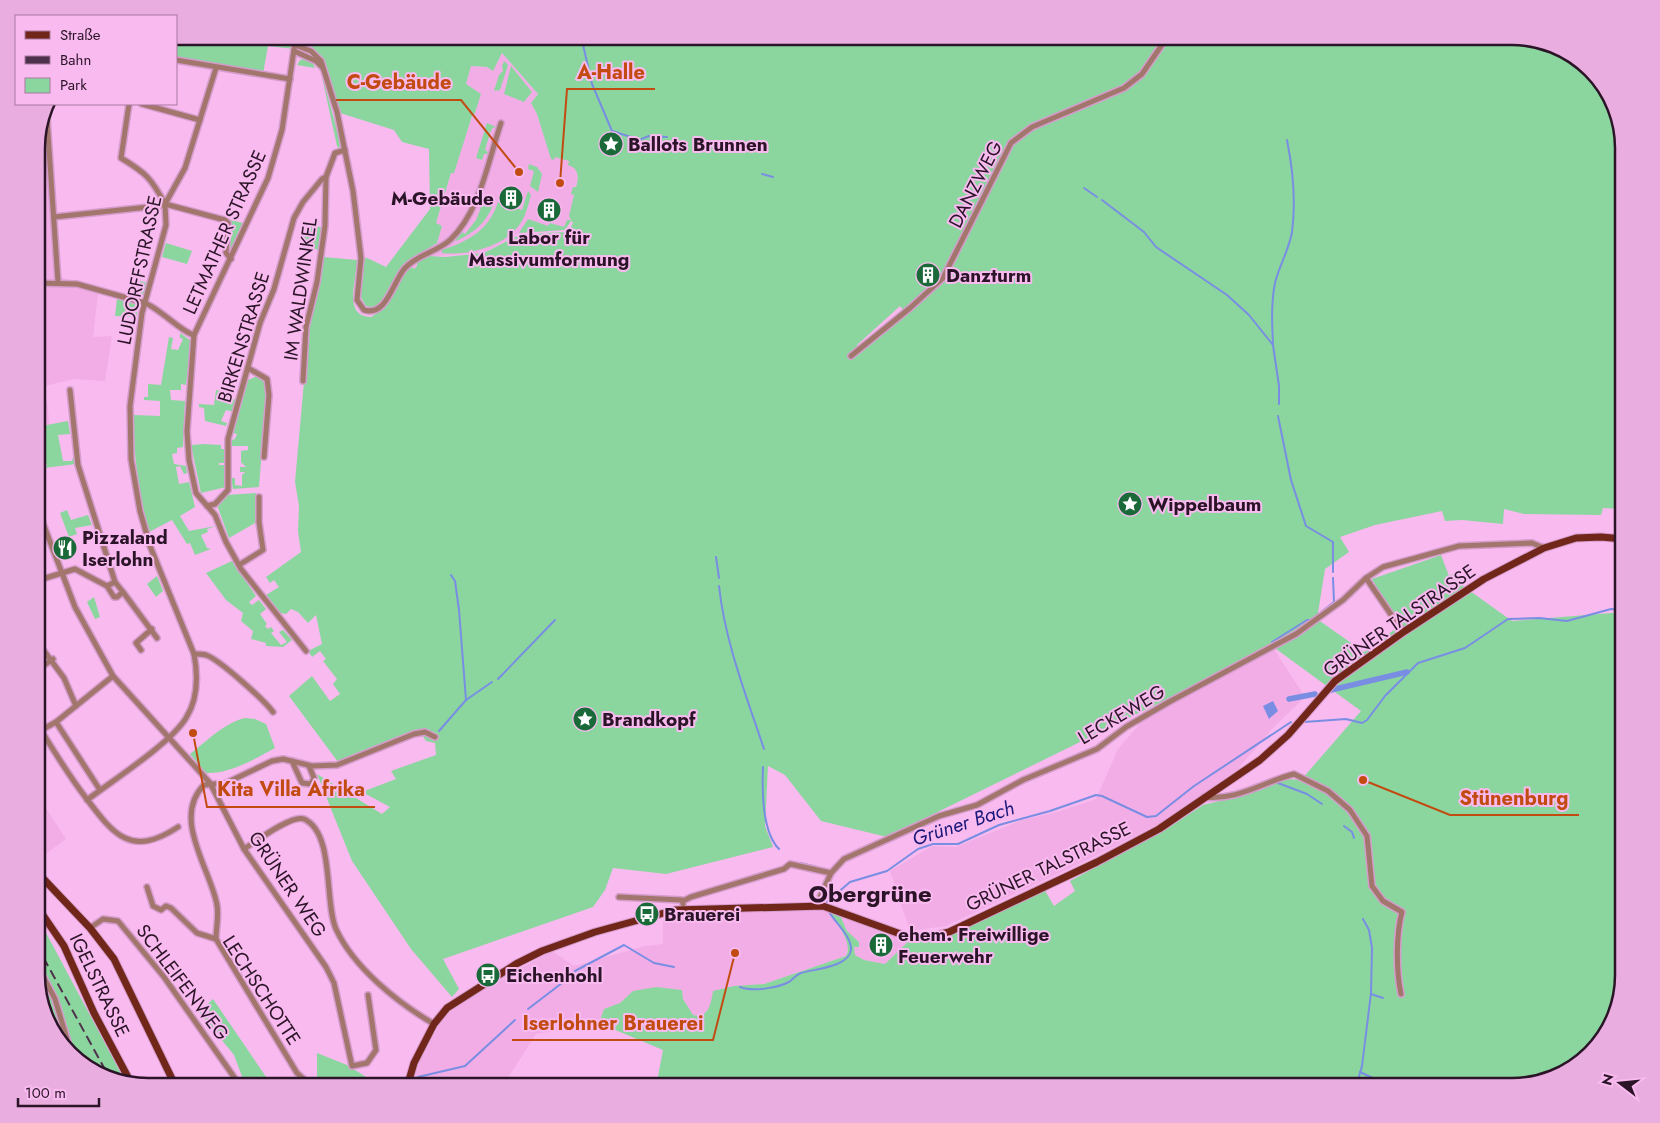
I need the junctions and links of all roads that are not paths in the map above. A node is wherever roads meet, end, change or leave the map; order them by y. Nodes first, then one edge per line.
1 (294, 45) edge
2 (1162, 45) edge
3 (294, 48) junction
4 (178, 60) edge
5 (216, 68) junction
6 (290, 79) junction
7 (129, 105) edge
8 (146, 105) edge
9 (200, 120) junction
10 (501, 123) dead end
11 (48, 128) edge
12 (345, 150) junction
13 (326, 177) junction
14 (165, 204) junction
15 (54, 217) junction
16 (231, 259) junction
17 (45, 282) edge
18 (58, 282) junction
19 (145, 303) junction
20 (194, 335) junction
21 (852, 356) dead end
22 (248, 368) junction
23 (303, 381) dead end
24 (70, 390) dead end
25 (264, 457) dead end
26 (259, 497) dead end
27 (206, 506) junction
28 (45, 529) edge
29 (1615, 539) edge
30 (1544, 548) junction
31 (239, 565) junction
32 (61, 572) junction
33 (45, 577) edge
34 (1366, 578) junction
35 (115, 582) junction
36 (107, 586) junction
37 (122, 592) junction
38 (152, 629) junction
39 (1403, 632) junction
40 (157, 638) dead end
41 (141, 650) dead end
42 (45, 651) edge
43 (306, 651) dead end
44 (194, 654) junction
45 (53, 660) junction
46 (45, 666) edge
47 (113, 676) junction
48 (76, 706) junction
49 (273, 712) dead end
50 (56, 722) junction
51 (45, 728) edge
52 (168, 737) junction
53 (435, 737) dead end
54 (45, 742) edge
55 (292, 761) junction
56 (309, 766) junction
57 (210, 783) junction
58 (100, 790) junction
59 (1203, 797) junction
60 (87, 800) junction
61 (178, 827) dead end
62 (244, 849) junction
63 (831, 873) junction
64 (45, 881) edge
65 (147, 887) dead end
66 (619, 897) dead end
67 (683, 905) junction
68 (824, 907) junction
69 (45, 918) edge
70 (90, 928) junction
71 (216, 939) junction
72 (45, 980) edge
73 (1401, 994) dead end
74 (368, 996) dead end
75 (434, 1024) junction
76 (67, 1038) edge
77 (127, 1075) edge
78 (172, 1078) edge
79 (235, 1078) edge
80 (303, 1078) edge
81 (410, 1078) edge

1 - 3 street, LETMATHER STRASSE
2 - 21 street, DANZWEG
3 - 6 street, LETMATHER STRASSE
3 - 12 street
4 - 5 street
5 - 6 street
5 - 9 street, LUDORFFSTRASSE
6 - 16 street, LETMATHER STRASSE
7 - 14 street
8 - 9 street
9 - 14 street, LUDORFFSTRASSE
10 - 12 street
11 - 15 street
12 - 13 street, IM WALDWINKEL
13 - 22 street, BIRKENSTRASSE
13 - 23 street, IM WALDWINKEL
14 - 15 street
14 - 16 street
14 - 19 street, LUDORFFSTRASSE
15 - 18 street
16 - 20 street, LETMATHER STRASSE
17 - 18 street
18 - 19 street
19 - 20 street
19 - 44 street, LUDORFFSTRASSE
20 - 27 street
22 - 25 street
22 - 27 street, BIRKENSTRASSE
24 - 35 street
26 - 31 street
27 - 31 street
28 - 32 street, GRÜNER WEG
29 - 30 main road, GRÜNER TALSTRASSE
30 - 34 street, LECKEWEG
30 - 39 main road, GRÜNER TALSTRASSE
31 - 43 street
32 - 33 street
32 - 36 street
32 - 47 street, GRÜNER WEG
34 - 39 street
34 - 63 street, LECKEWEG
35 - 36 street
35 - 37 street
36 - 37 street
37 - 38 street
38 - 40 street
38 - 41 street
39 - 59 main road, GRÜNER TALSTRASSE
42 - 45 street
44 - 49 street
44 - 52 street, LUDORFFSTRASSE
45 - 46 street
45 - 48 street
47 - 48 street
47 - 52 street, GRÜNER WEG
48 - 50 street
50 - 51 street
50 - 58 street
52 - 57 street, GRÜNER WEG
52 - 58 street, LUDORFFSTRASSE
53 - 56 street
54 - 60 street
55 - 56 street
55 - 56 street
55 - 57 street
57 - 62 street, GRÜNER WEG
57 - 71 street
58 - 60 street, LUDORFFSTRASSE
59 - 68 main road, GRÜNER TALSTRASSE
59 - 73 street
60 - 61 street
62 - 74 street, GRÜNER WEG
62 - 75 street
63 - 67 street
63 - 68 street, LECKEWEG
64 - 70 main road
65 - 71 street, LECHSCHOTTE
66 - 67 street
67 - 68 main road, GRÜNER TALSTRASSE
67 - 75 main road, GRÜNER TALSTRASSE
69 - 77 main road, IGELSTRASSE
70 - 78 main road
70 - 79 street, SCHLEIFENWEG
71 - 80 street, LECHSCHOTTE
72 - 76 street
75 - 81 main road, GRÜNER TALSTRASSE

